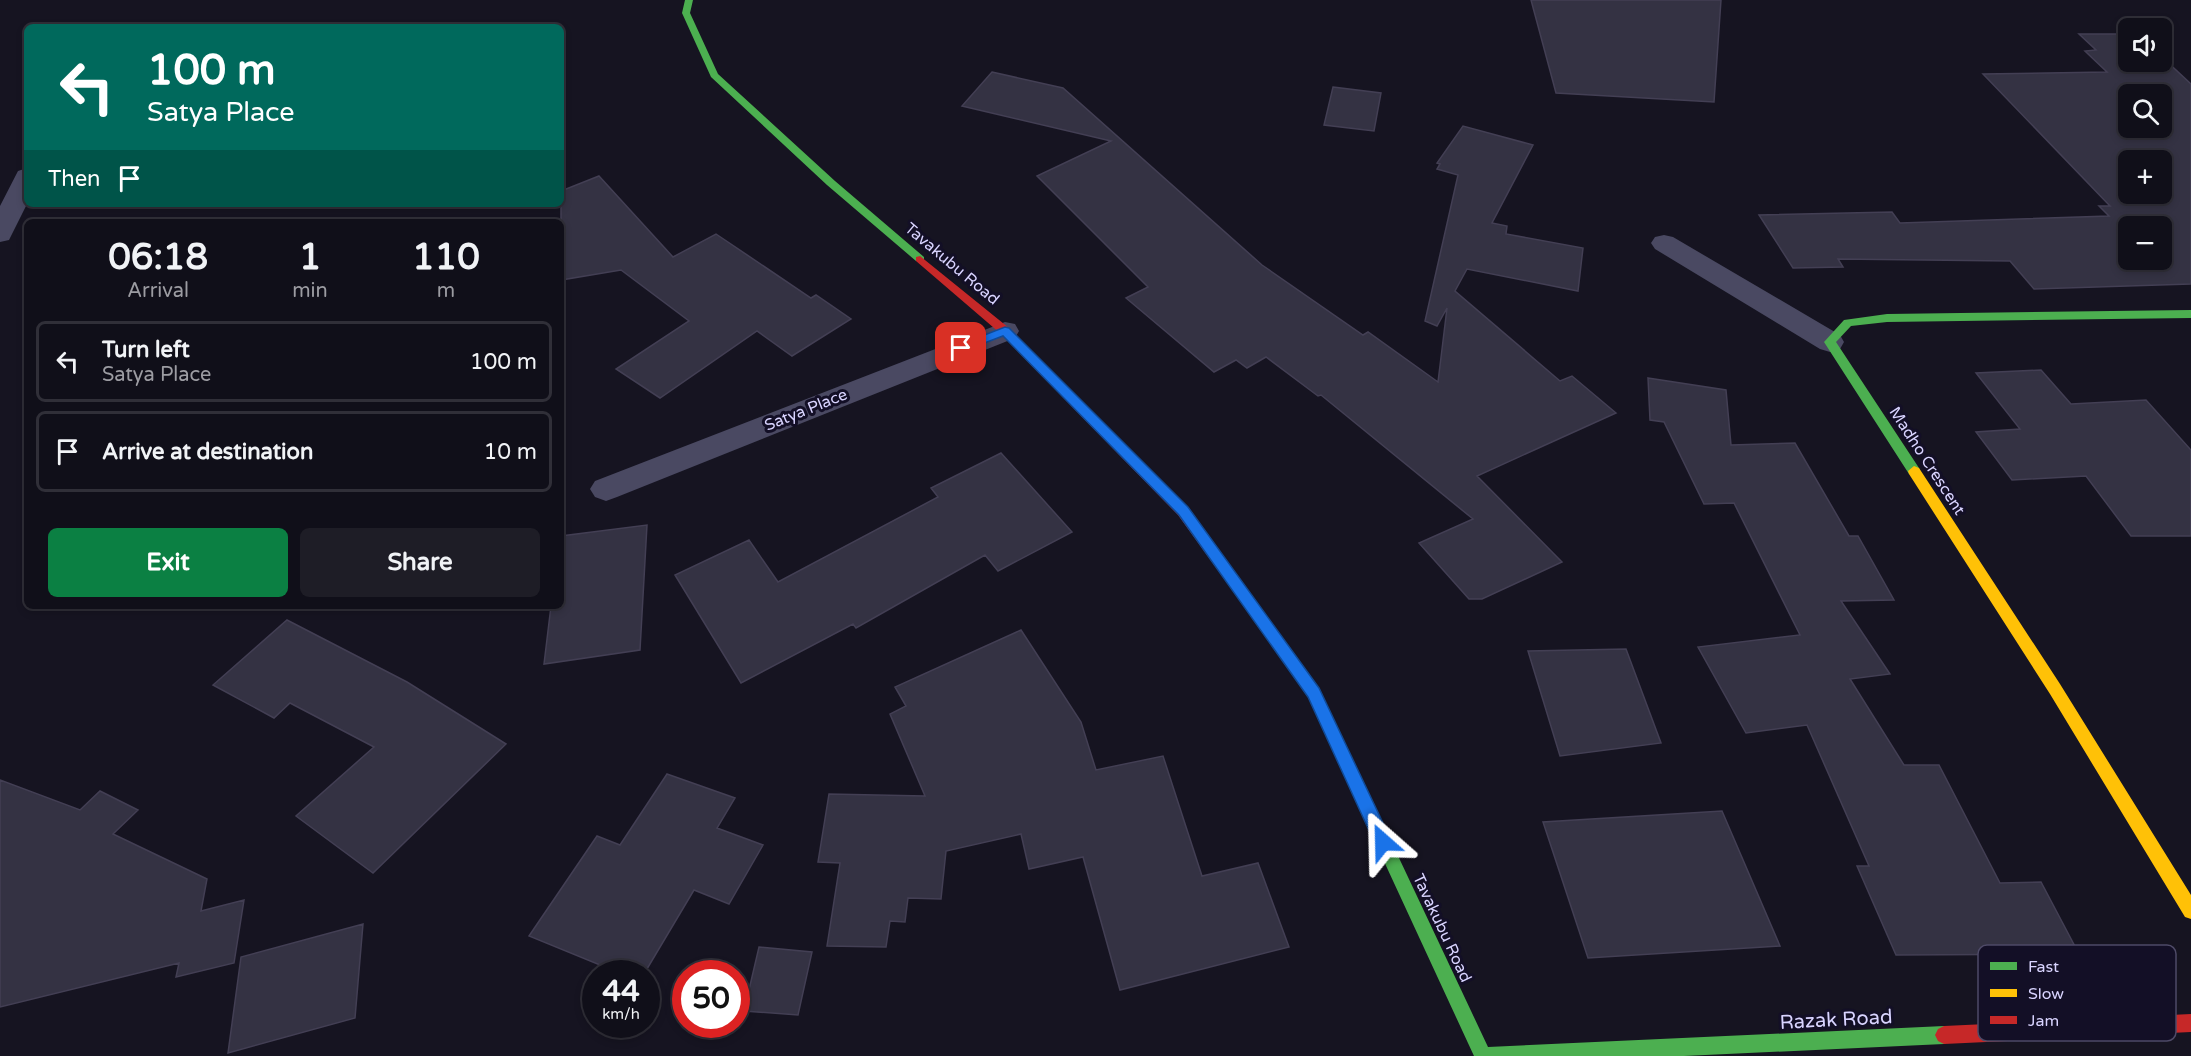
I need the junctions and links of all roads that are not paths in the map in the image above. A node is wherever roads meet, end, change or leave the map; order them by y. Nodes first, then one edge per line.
1 (689, 0) edge
2 (24, 182) edge
3 (0, 234) edge
4 (1664, 243) dead end
5 (2191, 314) edge
6 (1005, 331) junction
7 (1830, 342) junction
8 (606, 489) dead end
9 (2191, 911) edge
10 (2191, 1023) edge
11 (2176, 1024) edge
12 (1978, 1033) edge
13 (1483, 1056) edge

1 - 6 main road, Tavakubu Road
2 - 3 street
4 - 7 street
5 - 7 main road
6 - 8 street, Satya Place
6 - 13 main road, Tavakubu Road
7 - 9 main road, Madho Crescent
10 - 11 main road, Razak Road
12 - 13 main road, Razak Road

